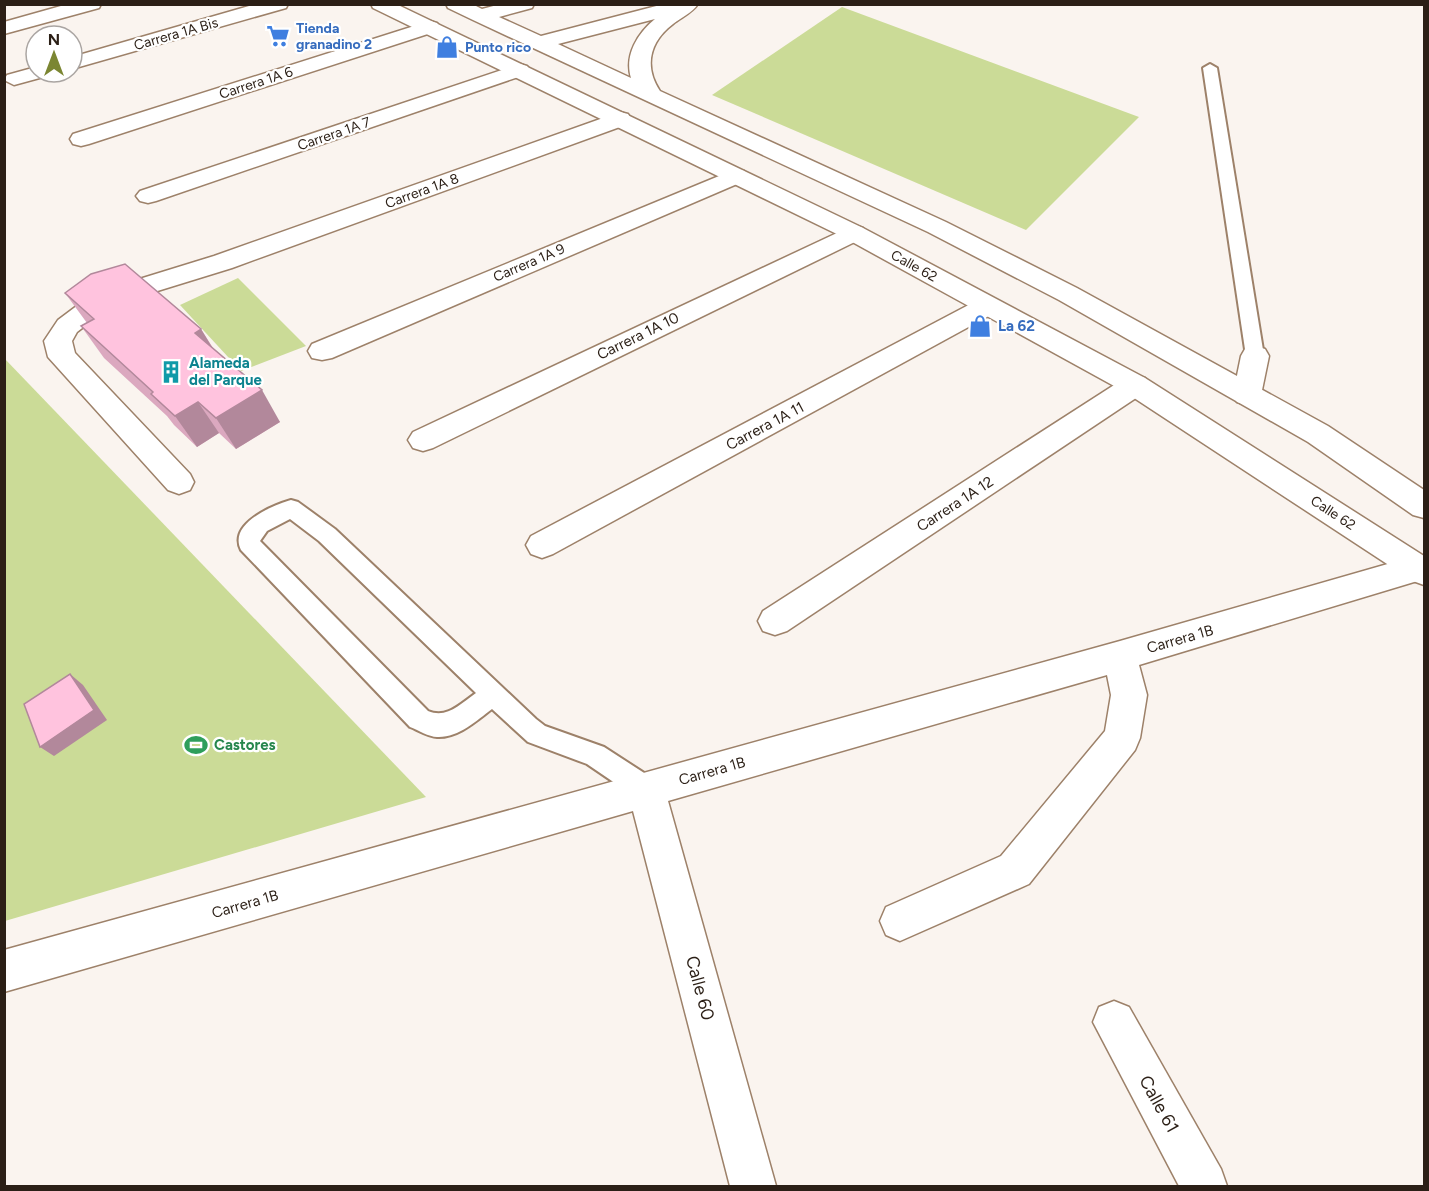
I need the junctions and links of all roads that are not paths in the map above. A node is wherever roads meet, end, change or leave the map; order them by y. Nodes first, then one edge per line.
1 (92, 4) edge
2 (279, 4) edge
3 (411, 4) edge
4 (455, 4) edge
5 (525, 4) edge
6 (689, 4) edge
7 (697, 4) edge
8 (384, 6) edge
9 (480, 16) junction
10 (430, 27) junction
11 (4, 28) edge
12 (538, 43) junction
13 (84, 60) edge
14 (1210, 68) dead end
15 (520, 70) junction
16 (24, 76) edge
17 (14, 79) dead end
18 (653, 96) junction
19 (620, 119) junction
20 (81, 139) dead end
21 (736, 176) junction
22 (148, 196) dead end
23 (854, 234) junction
24 (987, 306) junction
25 (322, 351) dead end
26 (1255, 356) joint
27 (1135, 385) junction
28 (1247, 394) junction
29 (423, 440) dead end
30 (179, 482) dead end
31 (1425, 506) edge
32 (542, 545) dead end
33 (1422, 570) edge
34 (775, 621) dead end
35 (1120, 656) junction
36 (493, 694) junction
37 (646, 789) junction
38 (900, 921) dead end
39 (4, 971) edge
40 (1114, 1022) dead end
41 (753, 1186) edge
42 (1204, 1186) edge

1 - 11 street
2 - 13 street, Carrera 1A Bis
3 - 8 street
4 - 9 street
5 - 9 street
6 - 12 street
7 - 18 street
8 - 10 street, Calle 62
9 - 12 street
10 - 15 street, Calle 62
10 - 20 street, Carrera 1A 6
12 - 18 street
14 - 26 lane
15 - 19 street, Calle 62
15 - 22 street, Carrera 1A 7
16 - 17 street
18 - 28 street
19 - 21 street, Calle 62
19 - 30 street, Carrera 1A 8
21 - 23 street, Calle 62
21 - 25 street, Carrera 1A 9
23 - 24 street, Calle 62
23 - 29 street, Carrera 1A 10
24 - 27 street, Calle 62
24 - 32 street, Carrera 1A 11
26 - 28 street
27 - 33 street, Calle 62
27 - 34 street, Carrera 1A 12
28 - 31 street
33 - 35 street, Carrera 1B
35 - 37 street, Carrera 1B
35 - 38 street
36 - 36 lane
36 - 37 lane
37 - 39 street, Carrera 1B
37 - 41 street, Calle 60
40 - 42 street, Calle 61

